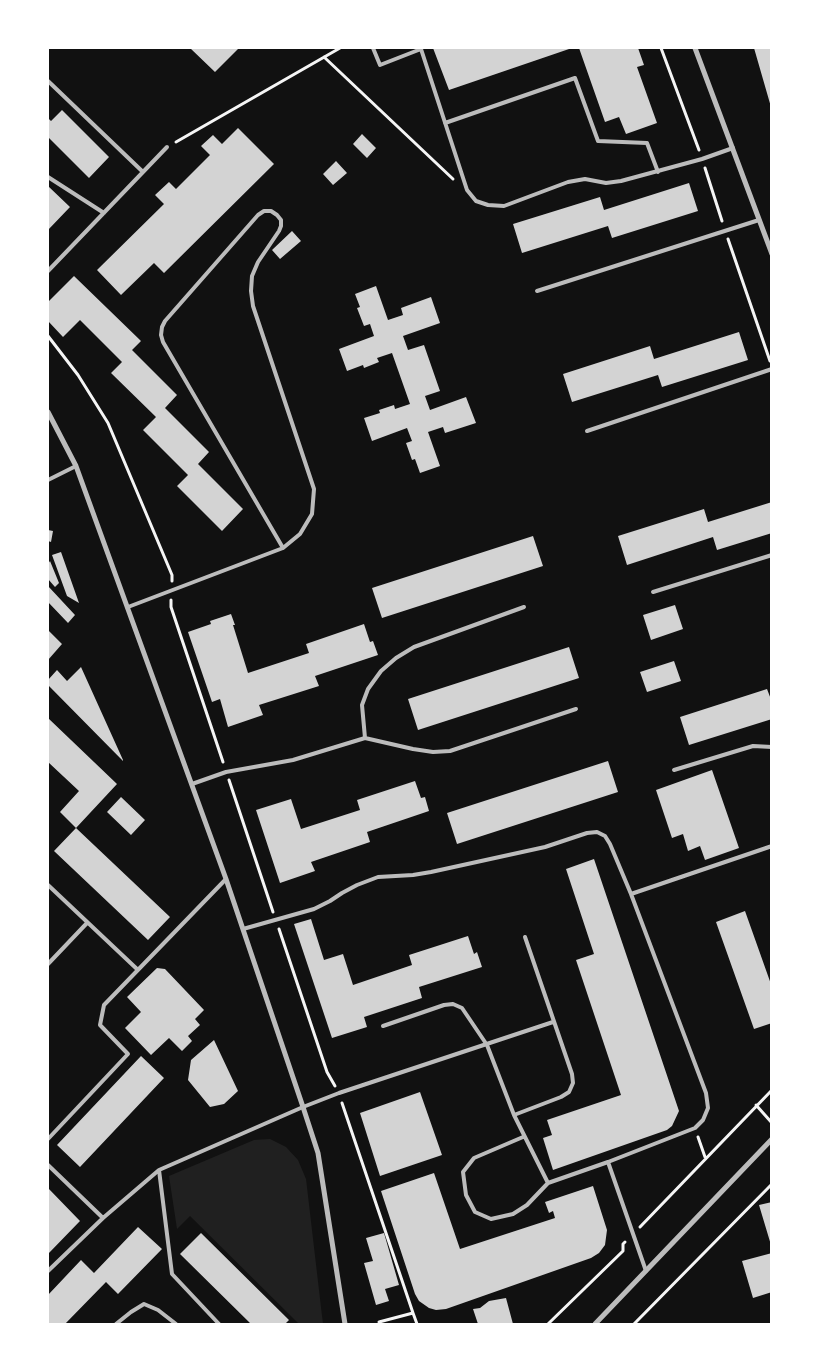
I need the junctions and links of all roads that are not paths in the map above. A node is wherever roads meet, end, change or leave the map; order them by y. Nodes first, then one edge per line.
1 (373, 48) edge
2 (695, 48) edge
3 (48, 81) edge
4 (445, 123) junction
5 (167, 147) road end
6 (733, 148) junction
7 (143, 172) junction
8 (658, 172) junction
9 (48, 177) edge
10 (104, 213) junction
11 (759, 220) junction
12 (772, 254) edge
13 (48, 271) edge
14 (536, 291) dead end
15 (772, 367) edge
16 (48, 412) edge
17 (587, 431) dead end
18 (76, 466) junction
19 (48, 480) edge
20 (283, 548) junction
21 (772, 555) edge
22 (653, 592) dead end
23 (128, 607) junction
24 (524, 607) dead end
25 (576, 709) dead end
26 (365, 738) junction
27 (772, 747) edge
28 (674, 770) dead end
29 (192, 784) junction
30 (772, 846) edge
31 (226, 880) junction
32 (48, 885) edge
33 (631, 894) junction
34 (87, 923) junction
35 (243, 929) junction
36 (525, 937) dead end
37 (48, 964) edge
38 (138, 970) junction
39 (553, 1022) junction
40 (383, 1026) dead end
41 (487, 1045) junction
42 (303, 1107) junction
43 (514, 1116) junction
44 (523, 1137) junction
45 (48, 1139) edge
46 (772, 1139) edge
47 (608, 1162) junction
48 (48, 1165) edge
49 (159, 1170) junction
50 (548, 1183) junction
51 (104, 1218) junction
52 (48, 1271) edge
53 (646, 1271) junction
54 (346, 1323) edge
55 (116, 1324) edge
56 (176, 1324) edge
57 (219, 1324) edge
58 (595, 1324) edge

1 - 4 lane
2 - 6 street
3 - 7 lane
4 - 8 lane
4 - 8 lane
5 - 7 lane
6 - 8 lane
6 - 11 street
7 - 10 lane
9 - 10 lane
10 - 13 lane
11 - 12 street
11 - 14 lane
15 - 17 lane
16 - 18 street
18 - 19 lane
18 - 23 street
20 - 20 lane
20 - 23 lane
21 - 22 lane
23 - 29 street
24 - 26 lane
25 - 26 lane
26 - 29 lane
27 - 28 lane
29 - 31 street
30 - 33 lane
31 - 35 street
31 - 38 lane
32 - 34 lane
33 - 35 lane
33 - 47 lane
34 - 37 lane
34 - 38 lane
35 - 42 street
36 - 39 lane
38 - 45 lane
39 - 41 lane
39 - 43 lane
40 - 41 lane
41 - 42 lane
41 - 43 lane
42 - 49 lane
42 - 54 street
43 - 44 lane
44 - 50 lane
44 - 50 lane
46 - 53 street
47 - 50 lane
47 - 53 lane
48 - 51 lane
49 - 51 lane
49 - 57 lane
51 - 52 lane
53 - 58 street
55 - 56 lane

